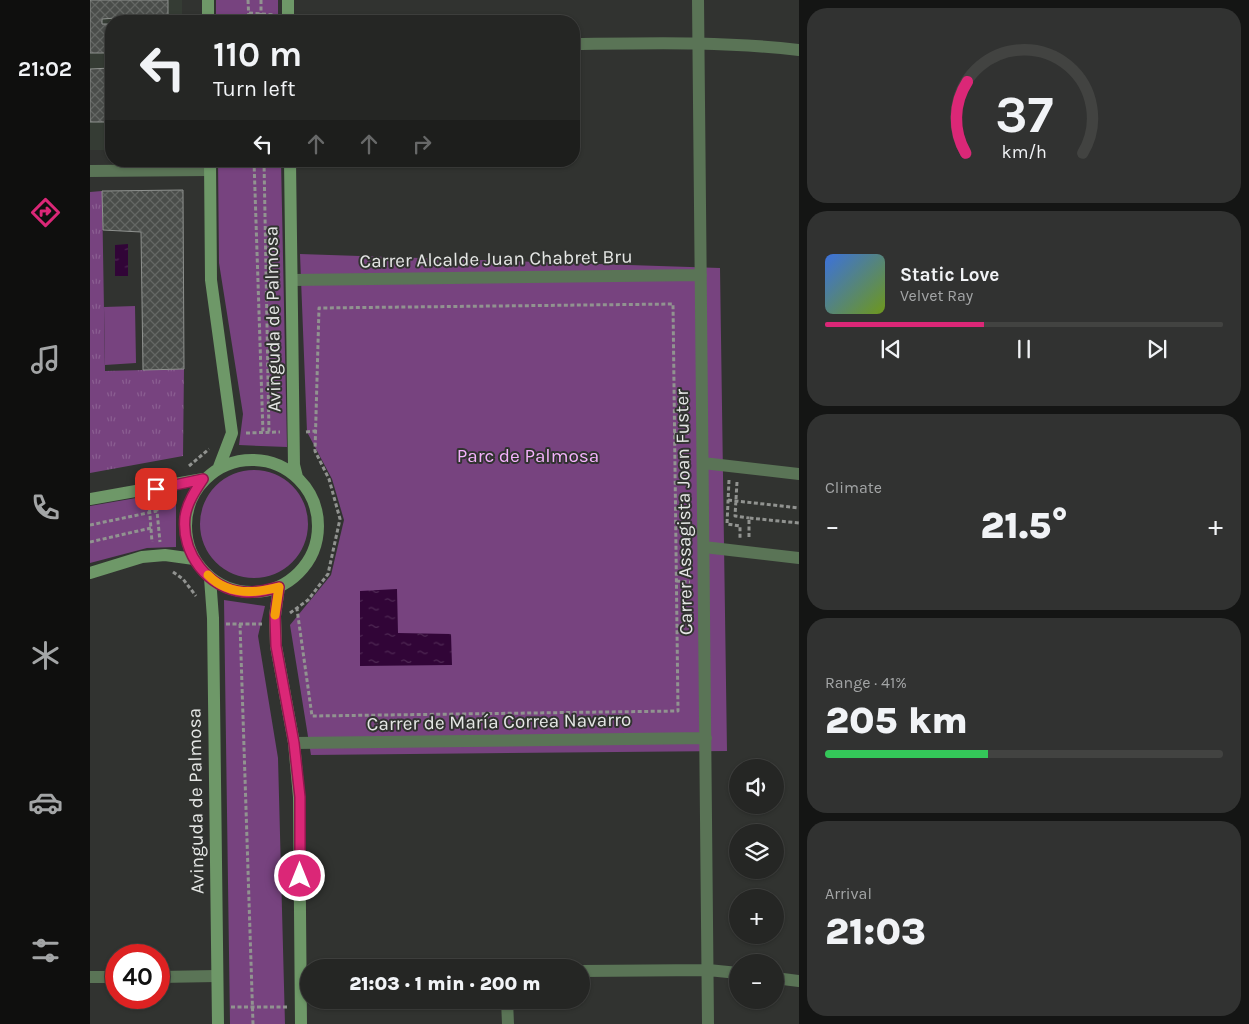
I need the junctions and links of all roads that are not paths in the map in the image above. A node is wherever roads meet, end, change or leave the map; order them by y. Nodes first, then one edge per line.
1 (208, 0) edge
2 (288, 0) edge
3 (698, 0) edge
4 (208, 15) edge
5 (288, 15) edge
6 (698, 42) junction
7 (580, 44) edge
8 (799, 50) edge
9 (186, 167) edge
10 (210, 167) edge
11 (290, 167) edge
12 (90, 171) edge
13 (701, 275) junction
14 (292, 280) junction
15 (703, 463) junction
16 (219, 467) junction
17 (799, 474) edge
18 (297, 476) junction
19 (203, 479) junction
20 (90, 499) edge
21 (704, 547) junction
22 (799, 558) edge
23 (194, 559) junction
24 (90, 572) edge
25 (210, 578) junction
26 (279, 587) junction
27 (706, 738) junction
28 (294, 743) junction
29 (305, 959) edge
30 (708, 970) junction
31 (590, 971) edge
32 (729, 972) edge
33 (217, 976) junction
34 (90, 977) edge
35 (105, 977) edge
36 (170, 977) edge
37 (784, 979) edge
38 (799, 981) edge
39 (301, 1009) edge
40 (507, 1009) edge
41 (218, 1024) edge
42 (301, 1024) edge
43 (508, 1024) edge
44 (708, 1024) edge

1 - 4 street
2 - 5 street
3 - 6 street, Carrer Assagista Joan Fuster
6 - 7 street
6 - 8 street
6 - 13 street, Carrer Assagista Joan Fuster
9 - 12 street
10 - 16 street
11 - 14 street, Avinguda de Palmosa
13 - 14 street, Carrer Alcalde Juan Chabret Bru
13 - 15 street, Carrer Assagista Joan Fuster
14 - 18 street, Avinguda de Palmosa
15 - 17 street
15 - 21 street, Carrer Assagista Joan Fuster
16 - 18 street
16 - 19 street
18 - 26 street
19 - 20 street
19 - 23 street
21 - 22 street
21 - 27 street, Carrer Assagista Joan Fuster
23 - 24 street
23 - 25 street
25 - 26 street
25 - 33 street, Avinguda de Palmosa
26 - 28 street
27 - 28 street, Carrer de María Correa Navarro
27 - 30 street, Carrer Assagista Joan Fuster
28 - 29 street
30 - 31 street
30 - 32 street
30 - 44 street, Carrer Assagista Joan Fuster
33 - 36 street
33 - 41 street, Avinguda de Palmosa
34 - 35 street
37 - 38 street
39 - 42 street
40 - 43 street

